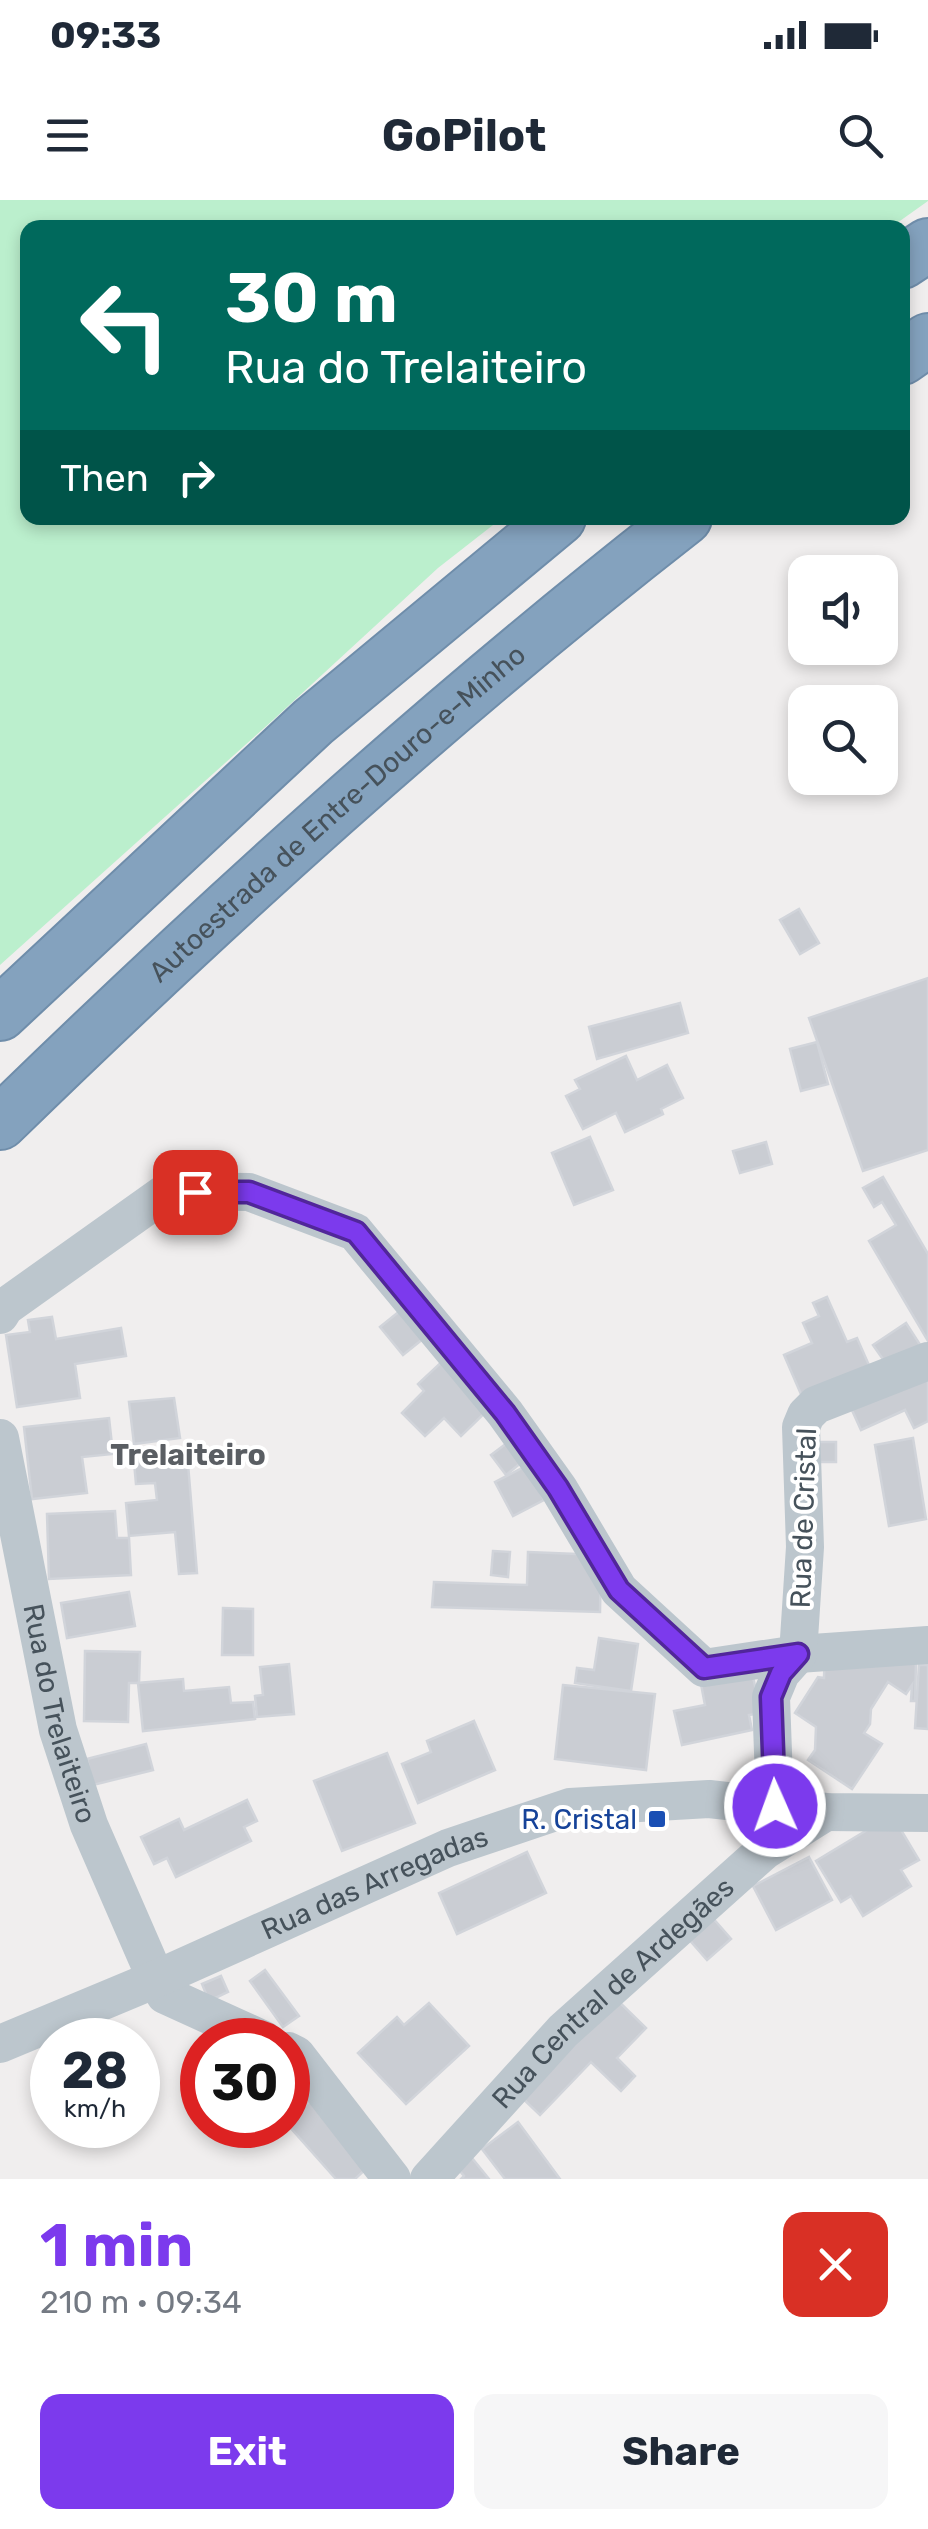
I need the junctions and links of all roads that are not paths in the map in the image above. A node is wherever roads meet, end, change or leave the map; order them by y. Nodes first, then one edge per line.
1 (551, 525) edge
2 (675, 525) edge
3 (0, 1014) edge
4 (0, 1123) edge
5 (0, 1315) edge
6 (928, 1361) edge
7 (0, 1438) edge
8 (928, 1646) edge
9 (798, 1654) junction
10 (775, 1806) junction
11 (826, 1812) junction
12 (928, 1813) edge
13 (156, 1979) junction
14 (217, 2018) edge
15 (0, 2044) edge
16 (310, 2073) edge
17 (392, 2179) edge
18 (429, 2179) edge

1 - 3 highway
2 - 4 highway, Autoestrada de Entre-Douro-e-Minho
5 - 9 street
6 - 9 street, Rua de Cristal
7 - 13 street, Rua do Trelaiteiro
8 - 9 street
9 - 10 street, Rua de Cristal
10 - 11 street, Rua das Arregadas
10 - 13 street, Rua das Arregadas
11 - 12 street
11 - 18 street, Rua Central de Ardegães
13 - 14 street
13 - 15 street, Rua das Arregadas
16 - 17 street

